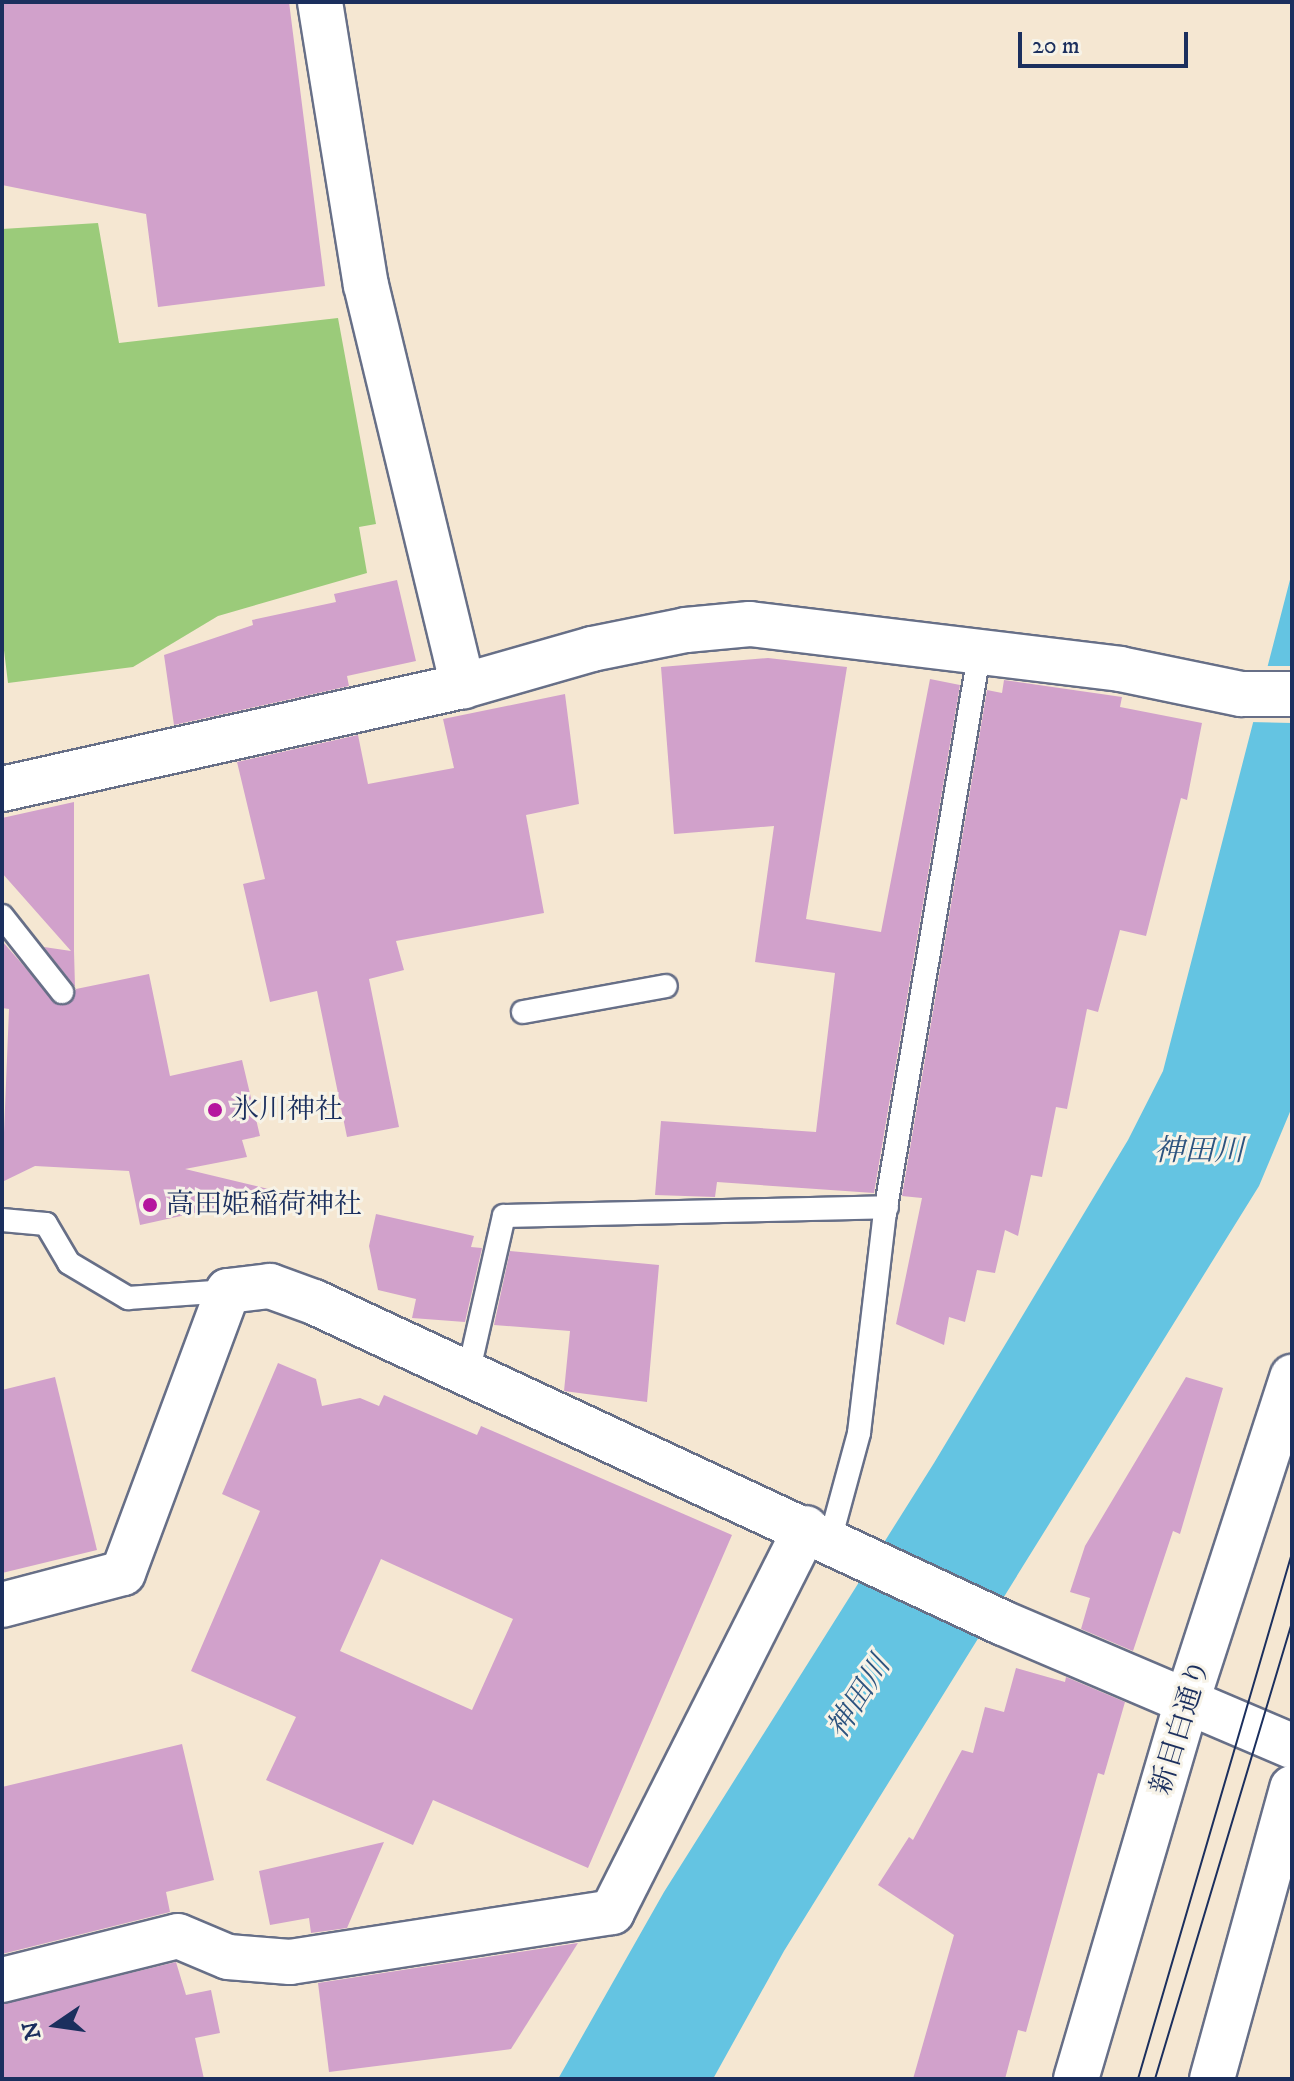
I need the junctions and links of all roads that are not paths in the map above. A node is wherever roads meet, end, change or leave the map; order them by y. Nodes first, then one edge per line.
1 (320, 2) edge
2 (980, 649) junction
3 (463, 686) junction
4 (1292, 694) edge
5 (2, 789) edge
6 (2, 916) edge
7 (666, 986) dead end
8 (62, 992) dead end
9 (523, 1012) dead end
10 (887, 1207) junction
11 (2, 1220) edge
12 (228, 1291) junction
13 (468, 1374) junction
14 (1292, 1377) edge
15 (831, 1540) junction
16 (2, 1605) edge
17 (1187, 1701) junction
18 (1292, 1746) edge
19 (1292, 1788) edge
20 (2, 1980) edge
21 (1076, 2079) edge
22 (1212, 2079) edge

1 - 3 street
2 - 3 street
2 - 4 street
2 - 10 lane
3 - 5 street
6 - 8 lane
7 - 9 lane
10 - 13 lane
10 - 15 lane
11 - 12 lane
12 - 13 street
12 - 16 street
13 - 15 street
14 - 17 street, 新目白通り
15 - 17 street
15 - 20 street
17 - 18 street
17 - 21 street, 新目白通り
19 - 22 street

